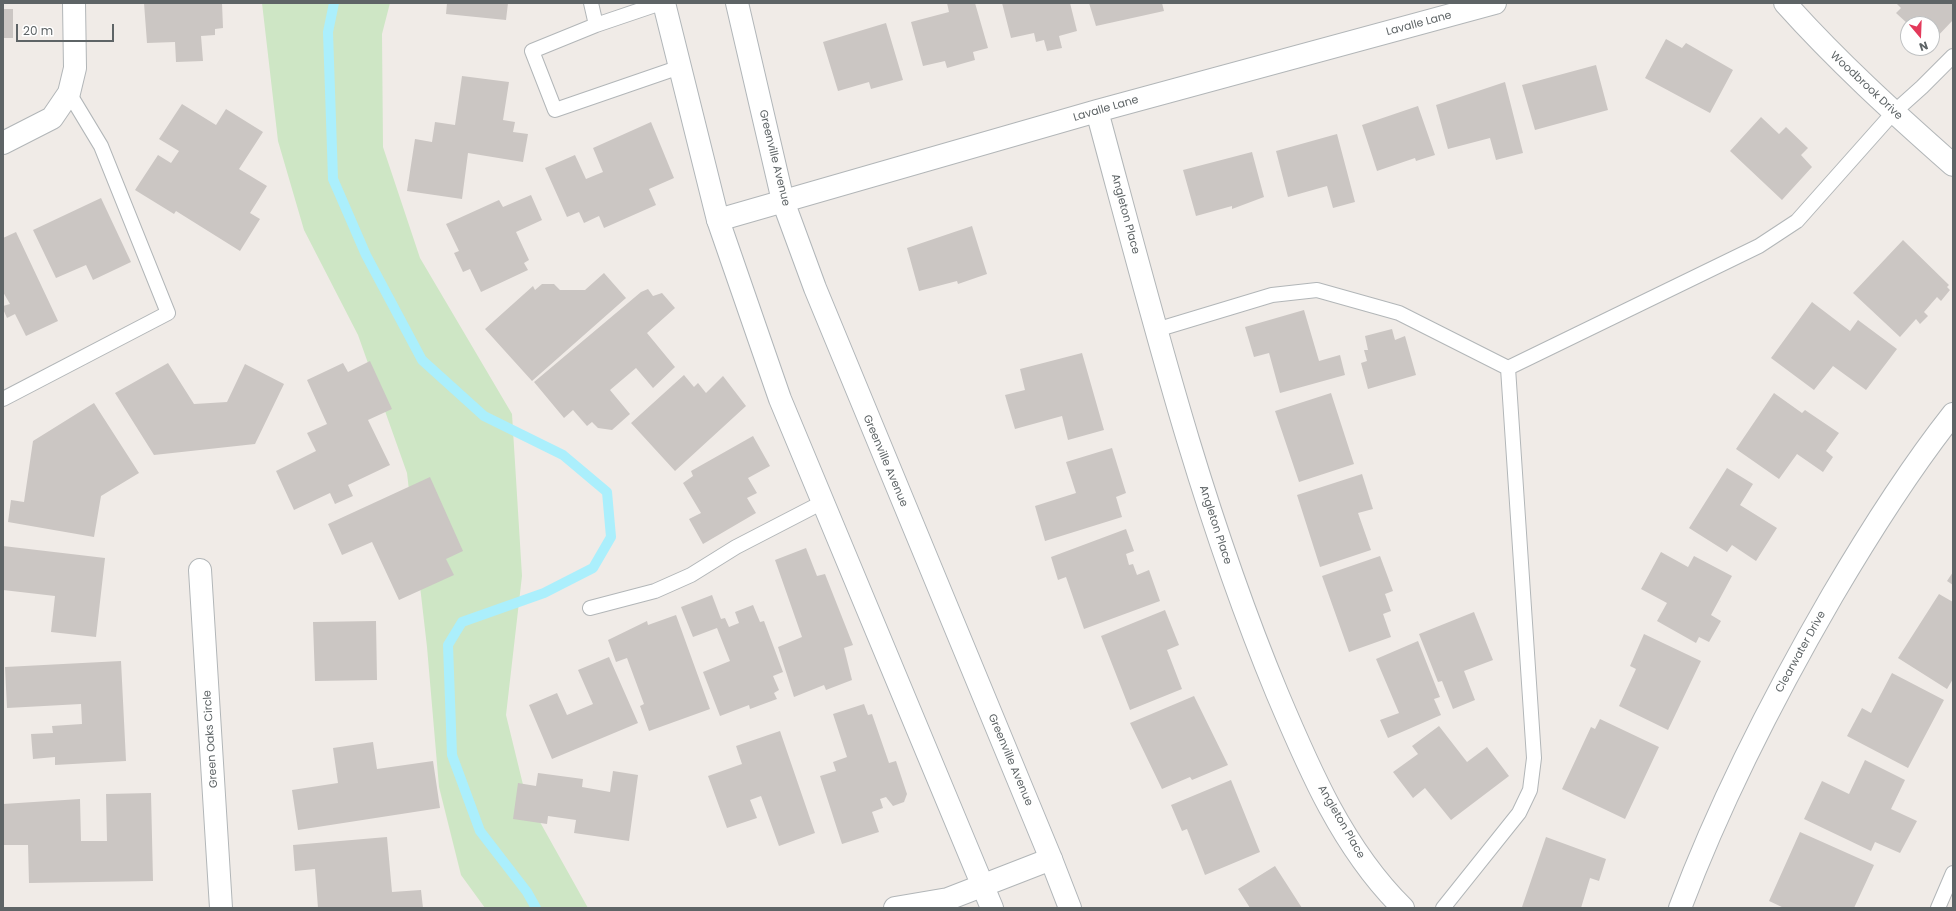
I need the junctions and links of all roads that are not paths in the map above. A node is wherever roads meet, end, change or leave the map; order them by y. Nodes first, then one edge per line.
1 (74, 3) edge
2 (591, 3) edge
3 (663, 3) edge
4 (737, 3) edge
5 (1495, 3) edge
6 (1785, 3) edge
7 (596, 25) junction
8 (1953, 56) edge
9 (680, 67) junction
10 (69, 93) junction
11 (1097, 111) junction
12 (1893, 113) junction
13 (3, 143) edge
14 (1953, 165) edge
15 (783, 201) junction
16 (718, 220) junction
17 (1156, 330) junction
18 (1508, 368) junction
19 (3, 399) edge
20 (1953, 414) edge
21 (823, 502) junction
22 (200, 570) dead end
23 (590, 608) dead end
24 (1051, 859) junction
25 (1953, 873) edge
26 (984, 886) junction
27 (221, 908) edge
28 (895, 908) edge
29 (992, 908) edge
30 (1070, 908) edge
31 (1403, 908) edge
32 (1443, 908) edge
33 (1680, 908) edge
34 (1938, 908) edge

1 - 10 street
2 - 7 lane
3 - 7 lane
3 - 9 street
4 - 15 street, Greenville Avenue
5 - 11 street, Lavalle Lane
6 - 12 street, Woodbrook Drive
7 - 9 lane
8 - 12 lane
9 - 16 street
10 - 13 street
10 - 19 lane
11 - 15 street, Lavalle Lane
11 - 17 street, Angleton Place
12 - 14 street, Woodbrook Drive
12 - 18 lane
15 - 16 street, Lavalle Lane
15 - 24 street, Greenville Avenue
16 - 21 street
17 - 18 lane
17 - 31 street, Angleton Place
18 - 32 lane
20 - 33 street, Clearwater Drive
21 - 23 lane
21 - 26 street
22 - 27 street, Green Oaks Circle
24 - 26 street
24 - 30 street, Greenville Avenue
25 - 34 lane
26 - 28 street
26 - 29 street

